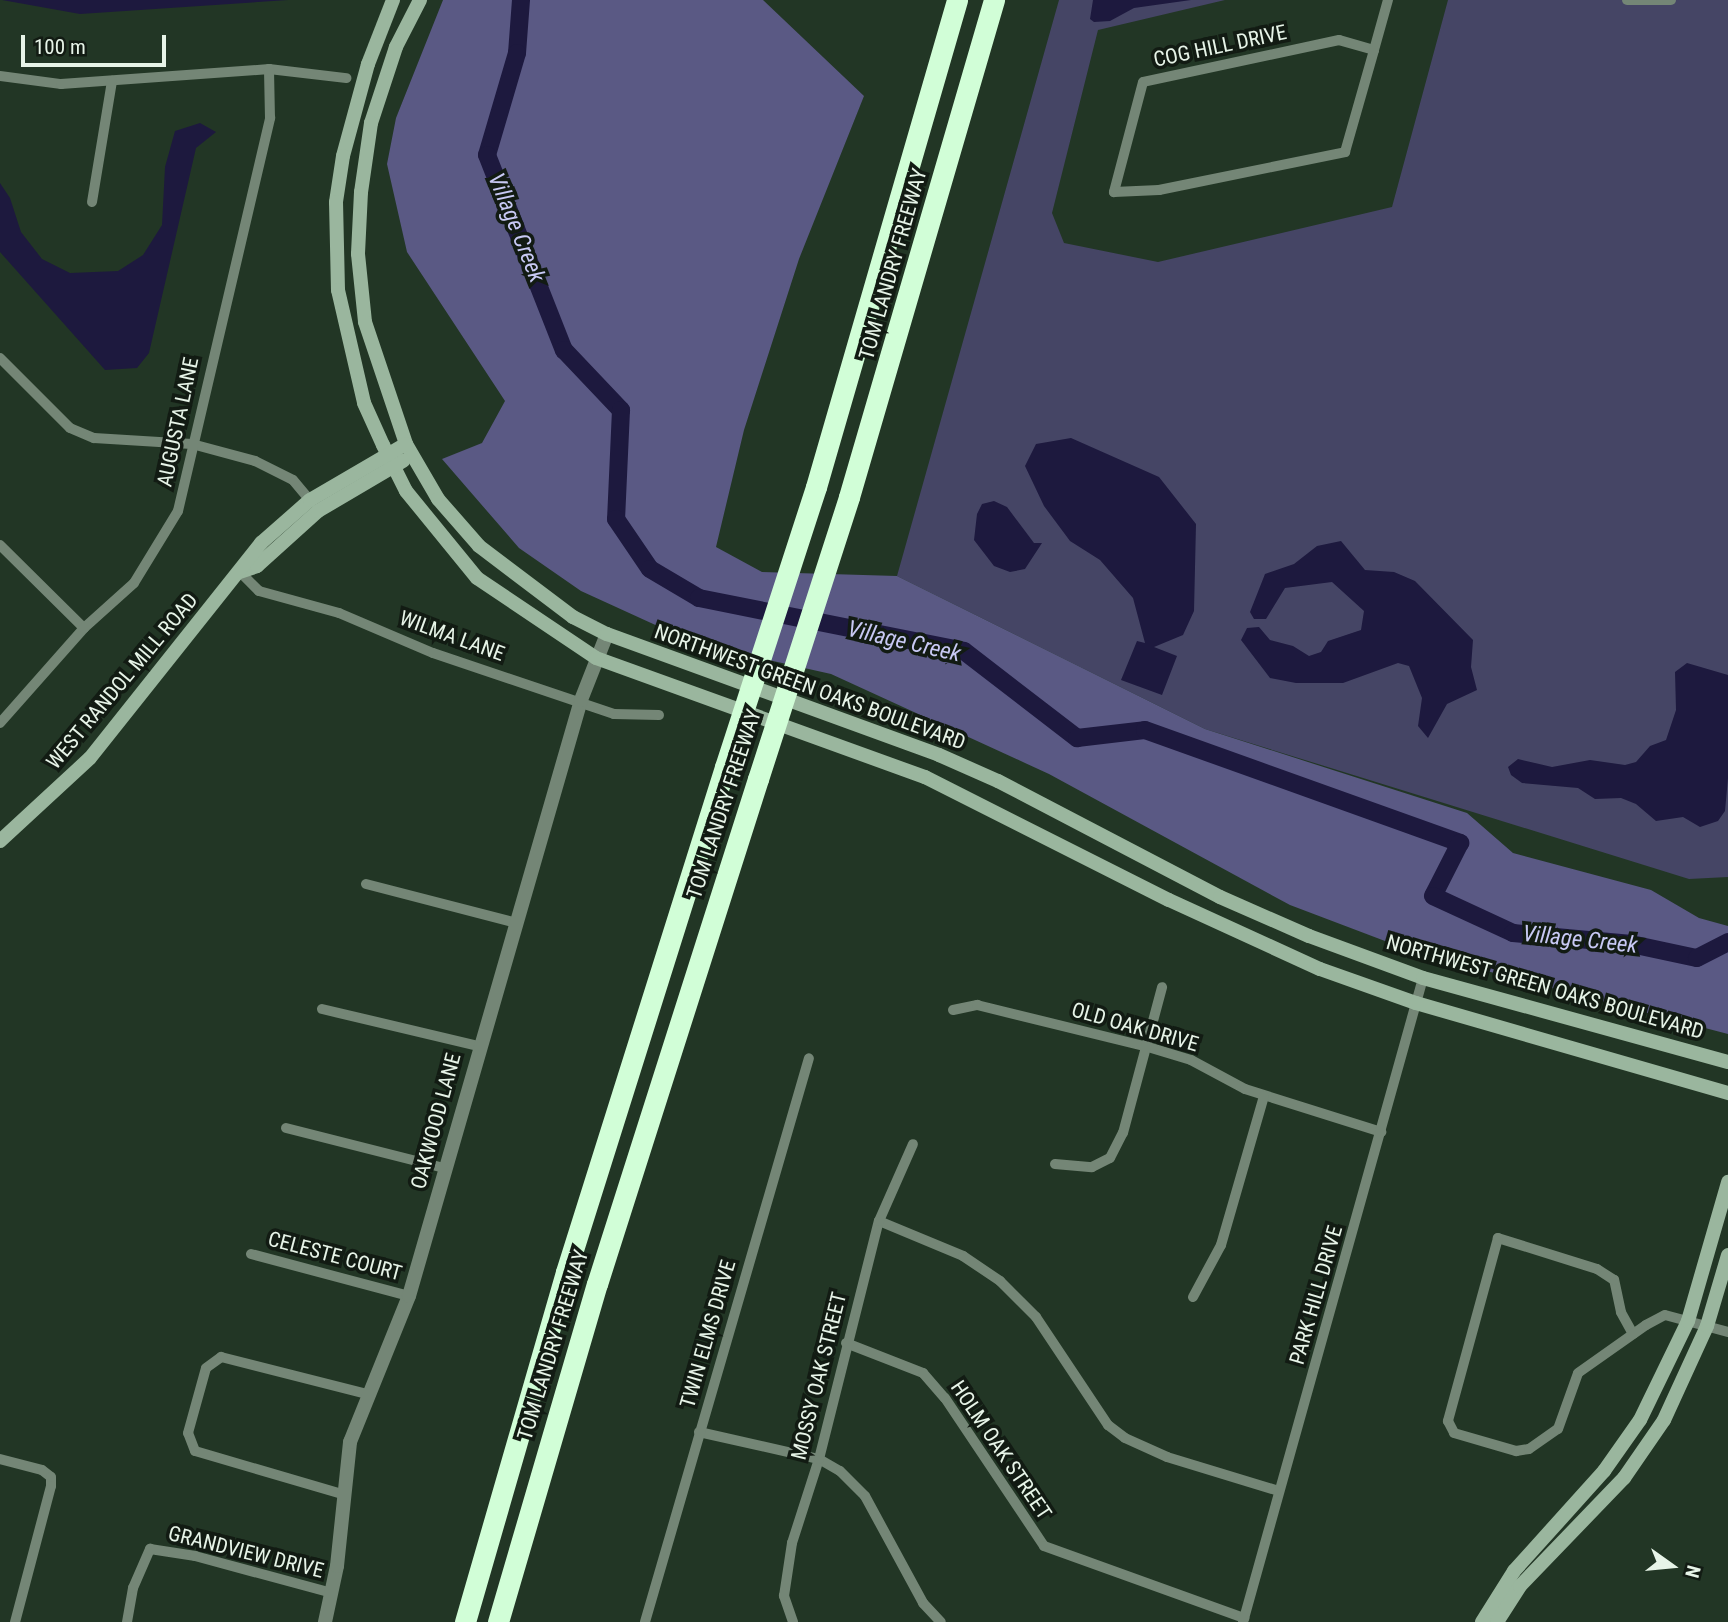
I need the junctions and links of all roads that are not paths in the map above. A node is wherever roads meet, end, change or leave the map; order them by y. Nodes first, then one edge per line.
1 (393, 0) edge
2 (419, 0) edge
3 (957, 0) edge
4 (994, 0) edge
5 (1388, 0) edge
6 (1627, 0) edge
7 (1671, 0) edge
8 (1374, 50) junction
9 (269, 69) junction
10 (0, 76) edge
11 (346, 78) dead end
12 (112, 81) junction
13 (92, 202) dead end
14 (0, 358) edge
15 (192, 444) junction
16 (409, 450) junction
17 (391, 460) junction
18 (310, 500) junction
19 (0, 545) edge
20 (240, 572) junction
21 (85, 628) junction
22 (607, 634) junction
23 (596, 658) junction
24 (581, 699) junction
25 (659, 715) dead end
26 (0, 723) edge
27 (0, 841) edge
28 (366, 884) dead end
29 (517, 923) junction
30 (1423, 978) junction
31 (1162, 987) dead end
32 (1416, 1003) junction
33 (322, 1009) dead end
34 (953, 1010) dead end
35 (478, 1046) junction
36 (1148, 1047) junction
37 (809, 1058) dead end
38 (1728, 1062) edge
39 (1700, 1086) junction
40 (1728, 1093) edge
41 (1264, 1096) junction
42 (1728, 1106) edge
43 (286, 1128) dead end
44 (1381, 1132) junction
45 (913, 1144) dead end
46 (1055, 1164) dead end
47 (444, 1168) junction
48 (1728, 1182) edge
49 (879, 1221) junction
50 (251, 1254) dead end
51 (1728, 1255) edge
52 (409, 1296) junction
53 (1193, 1297) dead end
54 (1688, 1321) junction
55 (1707, 1326) junction
56 (1728, 1332) edge
57 (1633, 1334) junction
58 (846, 1343) junction
59 (367, 1394) junction
60 (699, 1432) junction
61 (0, 1458) edge
62 (819, 1459) junction
63 (1279, 1491) junction
64 (342, 1494) junction
65 (332, 1593) junction
66 (1243, 1620) edge
67 (15, 1622) edge
68 (127, 1622) edge
69 (325, 1622) edge
70 (465, 1622) edge
71 (498, 1622) edge
72 (645, 1622) edge
73 (793, 1622) edge
74 (941, 1622) edge
75 (1482, 1622) edge
76 (1497, 1622) edge

1 - 17 main road, NORTHWEST GREEN OAKS BOULEVARD
2 - 16 main road, NORTHWEST GREEN OAKS BOULEVARD
3 - 70 highway, TOM LANDRY FREEWAY, bridge
4 - 71 highway, TOM LANDRY FREEWAY, bridge
5 - 8 street
6 - 7 street
8 - 8 street, COG HILL DRIVE
9 - 11 street
9 - 12 street
9 - 15 street, AUGUSTA LANE
10 - 12 street
12 - 13 street
14 - 15 street
15 - 18 street
15 - 21 street, AUGUSTA LANE
16 - 17 main road, WEST RANDOL MILL ROAD
16 - 22 main road, NORTHWEST GREEN OAKS BOULEVARD
17 - 18 main road, WEST RANDOL MILL ROAD
17 - 20 main road, WEST RANDOL MILL ROAD
17 - 23 main road, NORTHWEST GREEN OAKS BOULEVARD
18 - 20 main road, WEST RANDOL MILL ROAD
19 - 21 street
20 - 24 street, WILMA LANE
20 - 27 main road, WEST RANDOL MILL ROAD
21 - 26 street, AUGUSTA LANE
22 - 23 street, OAKWOOD LANE
22 - 30 main road, NORTHWEST GREEN OAKS BOULEVARD
23 - 24 street, OAKWOOD LANE
23 - 32 main road, NORTHWEST GREEN OAKS BOULEVARD
24 - 25 street, WILMA LANE
24 - 29 street, OAKWOOD LANE
28 - 29 street
29 - 35 street, OAKWOOD LANE
30 - 32 street, PARK HILL DRIVE
30 - 38 main road, NORTHWEST GREEN OAKS BOULEVARD
31 - 36 street
32 - 39 main road, NORTHWEST GREEN OAKS BOULEVARD
32 - 44 street, PARK HILL DRIVE
33 - 35 street
34 - 36 street, OLD OAK DRIVE
35 - 47 street, OAKWOOD LANE
36 - 41 street, OLD OAK DRIVE
36 - 46 street
37 - 60 street, TWIN ELMS DRIVE
39 - 40 main road, NORTHWEST GREEN OAKS BOULEVARD
39 - 42 main road
41 - 44 street, OLD OAK DRIVE
41 - 53 street
43 - 47 street
44 - 63 street, PARK HILL DRIVE
45 - 49 street, MOSSY OAK STREET
47 - 52 street, OAKWOOD LANE
48 - 54 main road
49 - 58 street, MOSSY OAK STREET
49 - 63 street
50 - 52 street, CELESTE COURT
51 - 55 main road
52 - 59 street, OAKWOOD LANE
54 - 55 street
54 - 57 street
54 - 75 main road
55 - 56 street
55 - 76 main road
57 - 57 street
58 - 62 street, MOSSY OAK STREET
58 - 66 street, HOLM OAK STREET
59 - 64 street, OAKWOOD LANE
59 - 64 street
60 - 62 street
60 - 72 street, TWIN ELMS DRIVE
61 - 67 street
62 - 73 street, MOSSY OAK STREET
62 - 74 street
63 - 66 street, PARK HILL DRIVE
64 - 65 street, OAKWOOD LANE
65 - 68 street, GRANDVIEW DRIVE
65 - 69 street, OAKWOOD LANE

